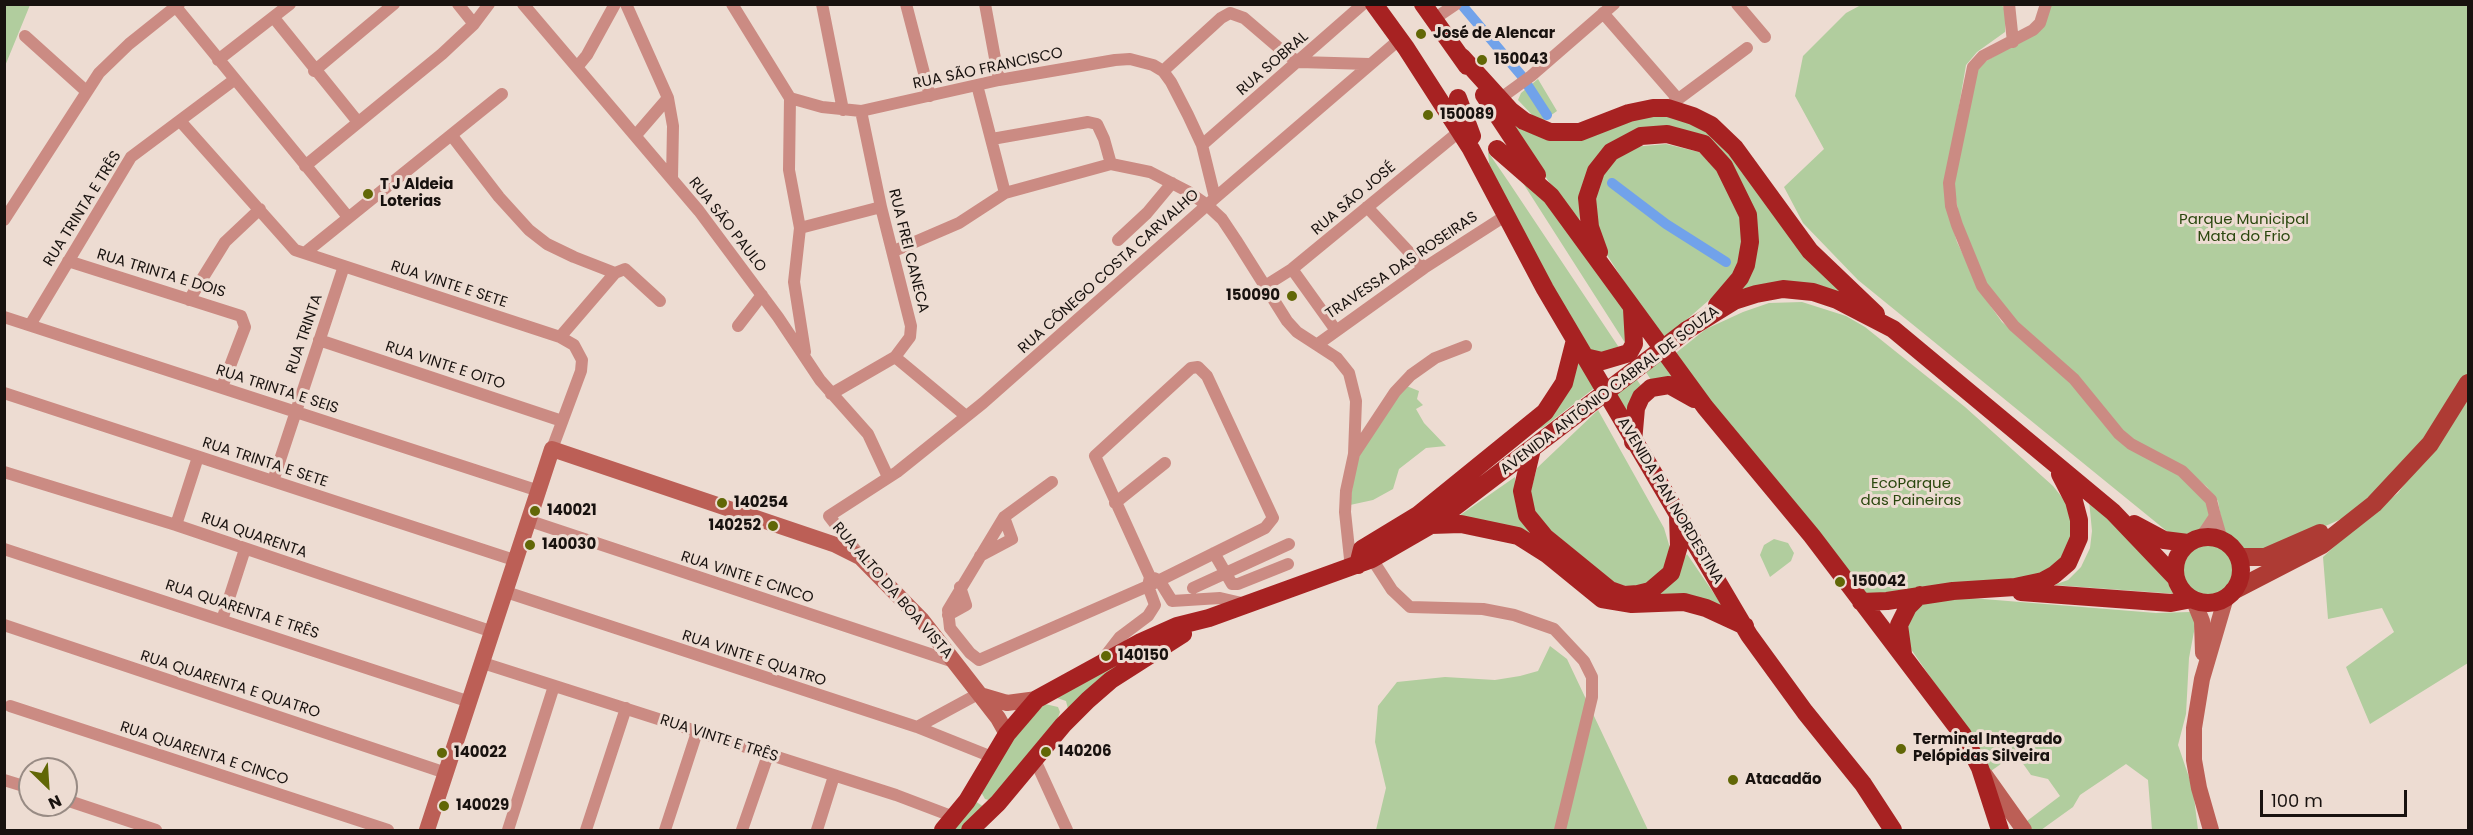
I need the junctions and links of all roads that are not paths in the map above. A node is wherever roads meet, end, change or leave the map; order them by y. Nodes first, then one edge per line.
1 (290, 4) edge
2 (394, 4) edge
3 (458, 4) edge
4 (489, 4) edge
5 (523, 4) edge
6 (615, 4) edge
7 (626, 4) edge
8 (732, 4) edge
9 (822, 4) edge
10 (906, 4) edge
11 (985, 4) edge
12 (1364, 4) edge
13 (1374, 4) edge
14 (1614, 4) edge
15 (1737, 4) edge
16 (2009, 4) edge
17 (2046, 4) edge
18 (1455, 5) edge
19 (178, 6) edge
20 (1429, 12) edge
21 (1603, 13) junction
22 (274, 18) junction
23 (474, 24) junction
24 (25, 36) dead end
25 (1765, 37) dead end
26 (1400, 39) junction
27 (2013, 42) junction
28 (1747, 48) dead end
29 (218, 60) junction
30 (1299, 62) junction
31 (1369, 64) junction
32 (578, 66) junction
33 (315, 71) junction
34 (1163, 71) junction
35 (234, 80) junction
36 (999, 80) junction
37 (977, 85) junction
38 (86, 92) junction
39 (502, 94) dead end
40 (930, 96) junction
41 (668, 98) junction
42 (790, 98) junction
43 (1458, 98) dead end
44 (1495, 103) junction
45 (1672, 103) junction
46 (843, 110) junction
47 (861, 111) junction
48 (181, 122) junction
49 (358, 122) junction
50 (1460, 131) junction
51 (636, 135) junction
52 (452, 136) junction
53 (992, 139) junction
54 (1202, 145) junction
55 (1497, 149) dead end
56 (1111, 164) junction
57 (305, 166) junction
58 (1482, 168) junction
59 (672, 179) junction
60 (1172, 183) junction
61 (1005, 193) junction
62 (1551, 196) junction
63 (1211, 201) junction
64 (881, 207) junction
65 (1367, 207) junction
66 (260, 209) junction
67 (1505, 216) junction
68 (348, 217) junction
69 (4, 220) edge
70 (800, 228) junction
71 (1118, 240) dead end
72 (894, 251) junction
73 (306, 252) junction
74 (68, 261) junction
75 (344, 266) junction
76 (1424, 268) junction
77 (1292, 269) junction
78 (1606, 270) junction
79 (615, 273) junction
80 (1265, 286) junction
81 (762, 295) junction
82 (189, 300) junction
83 (660, 301) dead end
84 (1632, 308) junction
85 (1707, 316) junction
86 (4, 317) edge
87 (30, 325) junction
88 (738, 326) dead end
89 (1335, 329) junction
90 (1893, 329) junction
91 (560, 337) junction
92 (318, 340) junction
93 (1575, 340) junction
94 (1318, 344) junction
95 (1466, 346) dead end
96 (895, 357) junction
97 (1585, 357) junction
98 (807, 363) junction
99 (2469, 383) edge
100 (222, 387) junction
101 (4, 393) edge
102 (831, 394) junction
103 (1705, 407) junction
104 (294, 412) junction
105 (966, 416) junction
106 (562, 421) junction
107 (1633, 442) junction
108 (552, 449) junction
109 (1532, 449) junction
110 (1354, 453) junction
111 (198, 457) junction
112 (1165, 463) dead end
113 (2056, 467) junction
114 (4, 472) edge
115 (888, 477) junction
116 (273, 481) junction
117 (1052, 482) dead end
118 (539, 491) junction
119 (1115, 503) junction
120 (2374, 504) junction
121 (1678, 511) junction
122 (2113, 512) junction
123 (829, 516) joint
124 (2214, 516) junction
125 (1004, 517) junction
126 (530, 521) junction
127 (176, 525) junction
128 (1431, 525) junction
129 (2194, 540) junction
130 (2222, 540) junction
131 (1289, 544) dead end
132 (4, 549) edge
133 (245, 549) junction
134 (1214, 553) junction
135 (980, 556) junction
136 (860, 557) junction
137 (2239, 557) junction
138 (517, 561) junction
139 (1288, 564) dead end
140 (1360, 564) junction
141 (1224, 574) junction
142 (2175, 577) junction
143 (1152, 581) junction
144 (1193, 588) dead end
145 (1987, 589) junction
146 (506, 592) junction
147 (2229, 594) junction
148 (1920, 595) junction
149 (2193, 599) junction
150 (1861, 602) junction
151 (1246, 604) junction
152 (1209, 618) junction
153 (222, 620) junction
154 (4, 625) edge
155 (1745, 627) junction
156 (494, 632) junction
157 (1906, 661) junction
158 (954, 662) junction
159 (483, 663) junction
160 (1098, 665) junction
161 (2202, 679) junction
162 (554, 686) junction
163 (978, 694) junction
164 (1037, 699) junction
165 (470, 702) junction
166 (10, 706) dead end
167 (626, 708) junction
168 (1063, 725) junction
169 (917, 727) junction
170 (698, 732) junction
171 (1007, 735) junction
172 (768, 754) junction
173 (992, 757) junction
174 (1035, 760) junction
175 (1980, 768) junction
176 (446, 773) junction
177 (834, 776) junction
178 (976, 785) junction
179 (998, 803) junction
180 (78, 804) edge
181 (948, 824) edge
182 (156, 831) edge
183 (388, 831) edge
184 (427, 831) edge
185 (508, 831) edge
186 (586, 831) edge
187 (665, 831) edge
188 (742, 831) edge
189 (817, 831) edge
190 (970, 831) edge
191 (1067, 831) edge
192 (1560, 831) edge
193 (1893, 831) edge
194 (2000, 831) edge
195 (2024, 831) edge
196 (2211, 831) edge

1 - 22 street
2 - 33 street
3 - 23 street
4 - 23 street
5 - 32 street, RUA SÃO PAULO
6 - 32 street
7 - 41 street
8 - 42 street
9 - 46 street
10 - 40 street
11 - 36 street
12 - 30 street, RUA SOBRAL
13 - 26 highway, AVENIDA PAN NORDESTINA
14 - 21 street
15 - 25 street
16 - 27 street
17 - 27 street
18 - 20 street
19 - 29 street
19 - 38 street
20 - 44 highway
21 - 44 street
21 - 45 street
22 - 29 street
22 - 33 street
23 - 49 street
24 - 38 street
26 - 31 street, RUA CÔNEGO COSTA CARVALHO
26 - 50 highway, AVENIDA PAN NORDESTINA
27 - 124 street
28 - 45 street
29 - 35 street
30 - 31 street
30 - 34 street
30 - 54 street, RUA SOBRAL
31 - 63 street, RUA CÔNEGO COSTA CARVALHO
32 - 51 street, RUA SÃO PAULO
33 - 49 street
34 - 36 street, RUA SÃO FRANCISCO
34 - 54 street
35 - 48 street, RUA TRINTA E TRÊS
35 - 57 street
36 - 37 street, RUA SÃO FRANCISCO
37 - 40 street, RUA SÃO FRANCISCO
37 - 53 street
38 - 69 street
39 - 52 street
40 - 47 street, RUA SÃO FRANCISCO
41 - 51 street
41 - 59 street
42 - 46 street, RUA SÃO FRANCISCO
42 - 70 street
43 - 58 highway
44 - 45 highway
44 - 62 highway
45 - 90 highway
46 - 47 street, RUA SÃO FRANCISCO
47 - 64 street, RUA FREI CANECA
48 - 66 street, RUA VINTE E SETE
48 - 74 street, RUA TRINTA E TRÊS
49 - 57 street
50 - 58 highway, AVENIDA PAN NORDESTINA
50 - 65 street, RUA SÃO JOSÉ
51 - 59 street, RUA SÃO PAULO
52 - 68 street
52 - 79 street
53 - 56 street
53 - 61 street
54 - 63 street
55 - 62 highway
56 - 60 street
56 - 61 street
57 - 68 street
58 - 67 highway, AVENIDA PAN NORDESTINA
59 - 81 street, RUA SÃO PAULO
60 - 63 street
60 - 71 street
61 - 72 street
62 - 78 highway
63 - 80 street
63 - 105 street, RUA CÔNEGO COSTA CARVALHO
64 - 70 street
64 - 72 street, RUA FREI CANECA
65 - 76 street
65 - 77 street, RUA SÃO JOSÉ
66 - 73 street, RUA VINTE E SETE
66 - 82 street
67 - 76 street, TRAVESSA DAS ROSEIRAS
67 - 93 highway, AVENIDA PAN NORDESTINA
68 - 73 street
70 - 98 street
72 - 96 street, RUA FREI CANECA
73 - 75 street, RUA VINTE E SETE
74 - 82 street, RUA TRINTA E DOIS
74 - 87 street, RUA TRINTA E TRÊS
75 - 91 street, RUA VINTE E SETE
75 - 92 street, RUA TRINTA
76 - 89 street, TRAVESSA DAS ROSEIRAS
77 - 80 street, RUA SÃO JOSÉ
77 - 89 street
78 - 84 highway
78 - 85 highway
79 - 83 street
79 - 91 street
80 - 94 street
81 - 88 street
81 - 98 street, RUA SÃO PAULO
82 - 100 street, RUA TRINTA E DOIS
84 - 97 highway
84 - 103 highway
85 - 90 highway, AVENIDA ANTÔNIO CABRAL DE SOUZA
85 - 109 highway, AVENIDA ANTÔNIO CABRAL DE SOUZA, bridge
86 - 87 street, RUA TRINTA E SEIS
87 - 100 street, RUA TRINTA E SEIS
89 - 94 street, TRAVESSA DAS ROSEIRAS
90 - 113 highway, AVENIDA ANTÔNIO CABRAL DE SOUZA
91 - 106 street, RUA VINTE E SETE
92 - 104 street, RUA TRINTA
92 - 106 street, RUA VINTE E OITO
93 - 97 highway, AVENIDA PAN NORDESTINA
93 - 140 highway
94 - 110 street
95 - 110 street
96 - 102 street, RUA FREI CANECA
96 - 105 street
97 - 107 highway, AVENIDA PAN NORDESTINA
98 - 102 street, RUA SÃO PAULO
99 - 120 main road
100 - 104 street, RUA TRINTA E SEIS
101 - 111 street, RUA TRINTA E SETE
102 - 115 street, RUA SÃO PAULO
103 - 107 highway
103 - 150 highway
104 - 116 street, RUA TRINTA
104 - 118 street, RUA TRINTA E SEIS
105 - 115 street, RUA CÔNEGO COSTA CARVALHO
106 - 108 street
107 - 121 highway, AVENIDA PAN NORDESTINA
108 - 118 main road
108 - 136 main road
109 - 121 highway
109 - 128 highway, AVENIDA ANTÔNIO CABRAL DE SOUZA
110 - 140 street
111 - 116 street, RUA TRINTA E SETE
111 - 127 street
112 - 119 street
113 - 122 highway, AVENIDA ANTÔNIO CABRAL DE SOUZA
113 - 145 highway
114 - 127 street, RUA QUARENTA
115 - 123 street, RUA CÔNEGO COSTA CARVALHO
116 - 138 street, RUA TRINTA E SETE
117 - 125 street
118 - 126 main road
119 - 134 street
119 - 143 street
120 - 137 main road
120 - 147 main road
121 - 155 highway, AVENIDA PAN NORDESTINA
122 - 129 highway, AVENIDA ANTÔNIO CABRAL DE SOUZA
122 - 142 highway, AVENIDA ANTÔNIO CABRAL DE SOUZA
123 - 136 street, RUA ALTO DA BOA VISTA
124 - 129 street
124 - 130 street
125 - 135 street
125 - 135 street
126 - 138 main road
126 - 158 street, RUA VINTE E CINCO
127 - 133 street, RUA QUARENTA
128 - 140 highway, AVENIDA ANTÔNIO CABRAL DE SOUZA
128 - 155 highway
129 - 130 highway
129 - 142 highway
130 - 137 highway
131 - 141 street
132 - 153 street, RUA QUARENTA E TRÊS
133 - 153 street
133 - 156 street, RUA QUARENTA
134 - 141 street
134 - 143 street
135 - 143 street
136 - 158 main road, RUA ALTO DA BOA VISTA
137 - 147 highway
138 - 146 main road
139 - 141 street
140 - 151 highway, AVENIDA ANTÔNIO CABRAL DE SOUZA
140 - 192 street
141 - 144 street
142 - 149 highway
143 - 151 street
143 - 160 street
145 - 148 highway
145 - 149 highway
146 - 156 main road
146 - 169 street, RUA VINTE E QUATRO
147 - 149 highway
147 - 161 main road
148 - 150 highway
148 - 157 highway
149 - 161 main road
150 - 157 highway
151 - 152 highway, AVENIDA ANTÔNIO CABRAL DE SOUZA
152 - 160 highway, AVENIDA ANTÔNIO CABRAL DE SOUZA
152 - 168 highway, AVENIDA ANTÔNIO CABRAL DE SOUZA
153 - 165 street, RUA QUARENTA E TRÊS
154 - 176 street, RUA QUARENTA E QUATRO
155 - 193 highway, AVENIDA PAN NORDESTINA
156 - 159 main road
157 - 175 highway
158 - 163 main road, RUA ALTO DA BOA VISTA
159 - 162 street, RUA VINTE E TRÊS
159 - 165 main road
160 - 164 highway, AVENIDA ANTÔNIO CABRAL DE SOUZA
161 - 196 main road
162 - 167 street, RUA VINTE E TRÊS
162 - 185 street
163 - 164 main road
163 - 169 street
163 - 171 main road, RUA ALTO DA BOA VISTA
164 - 168 highway
164 - 171 highway, AVENIDA ANTÔNIO CABRAL DE SOUZA
165 - 176 main road
166 - 183 street, RUA QUARENTA E CINCO
167 - 170 street, RUA VINTE E TRÊS
167 - 186 street
168 - 174 highway, AVENIDA ANTÔNIO CABRAL DE SOUZA
169 - 173 street, RUA VINTE E QUATRO
170 - 172 street, RUA VINTE E TRÊS
170 - 187 street
171 - 173 highway, AVENIDA ANTÔNIO CABRAL DE SOUZA
172 - 177 street, RUA VINTE E TRÊS
172 - 188 street
173 - 178 highway, AVENIDA ANTÔNIO CABRAL DE SOUZA
174 - 179 highway, AVENIDA ANTÔNIO CABRAL DE SOUZA
174 - 191 street
175 - 194 highway
175 - 195 main road
176 - 184 main road
177 - 181 street, RUA VINTE E TRÊS
177 - 189 street
178 - 179 highway
178 - 181 highway, AVENIDA ANTÔNIO CABRAL DE SOUZA
179 - 190 highway, AVENIDA ANTÔNIO CABRAL DE SOUZA
180 - 182 street

